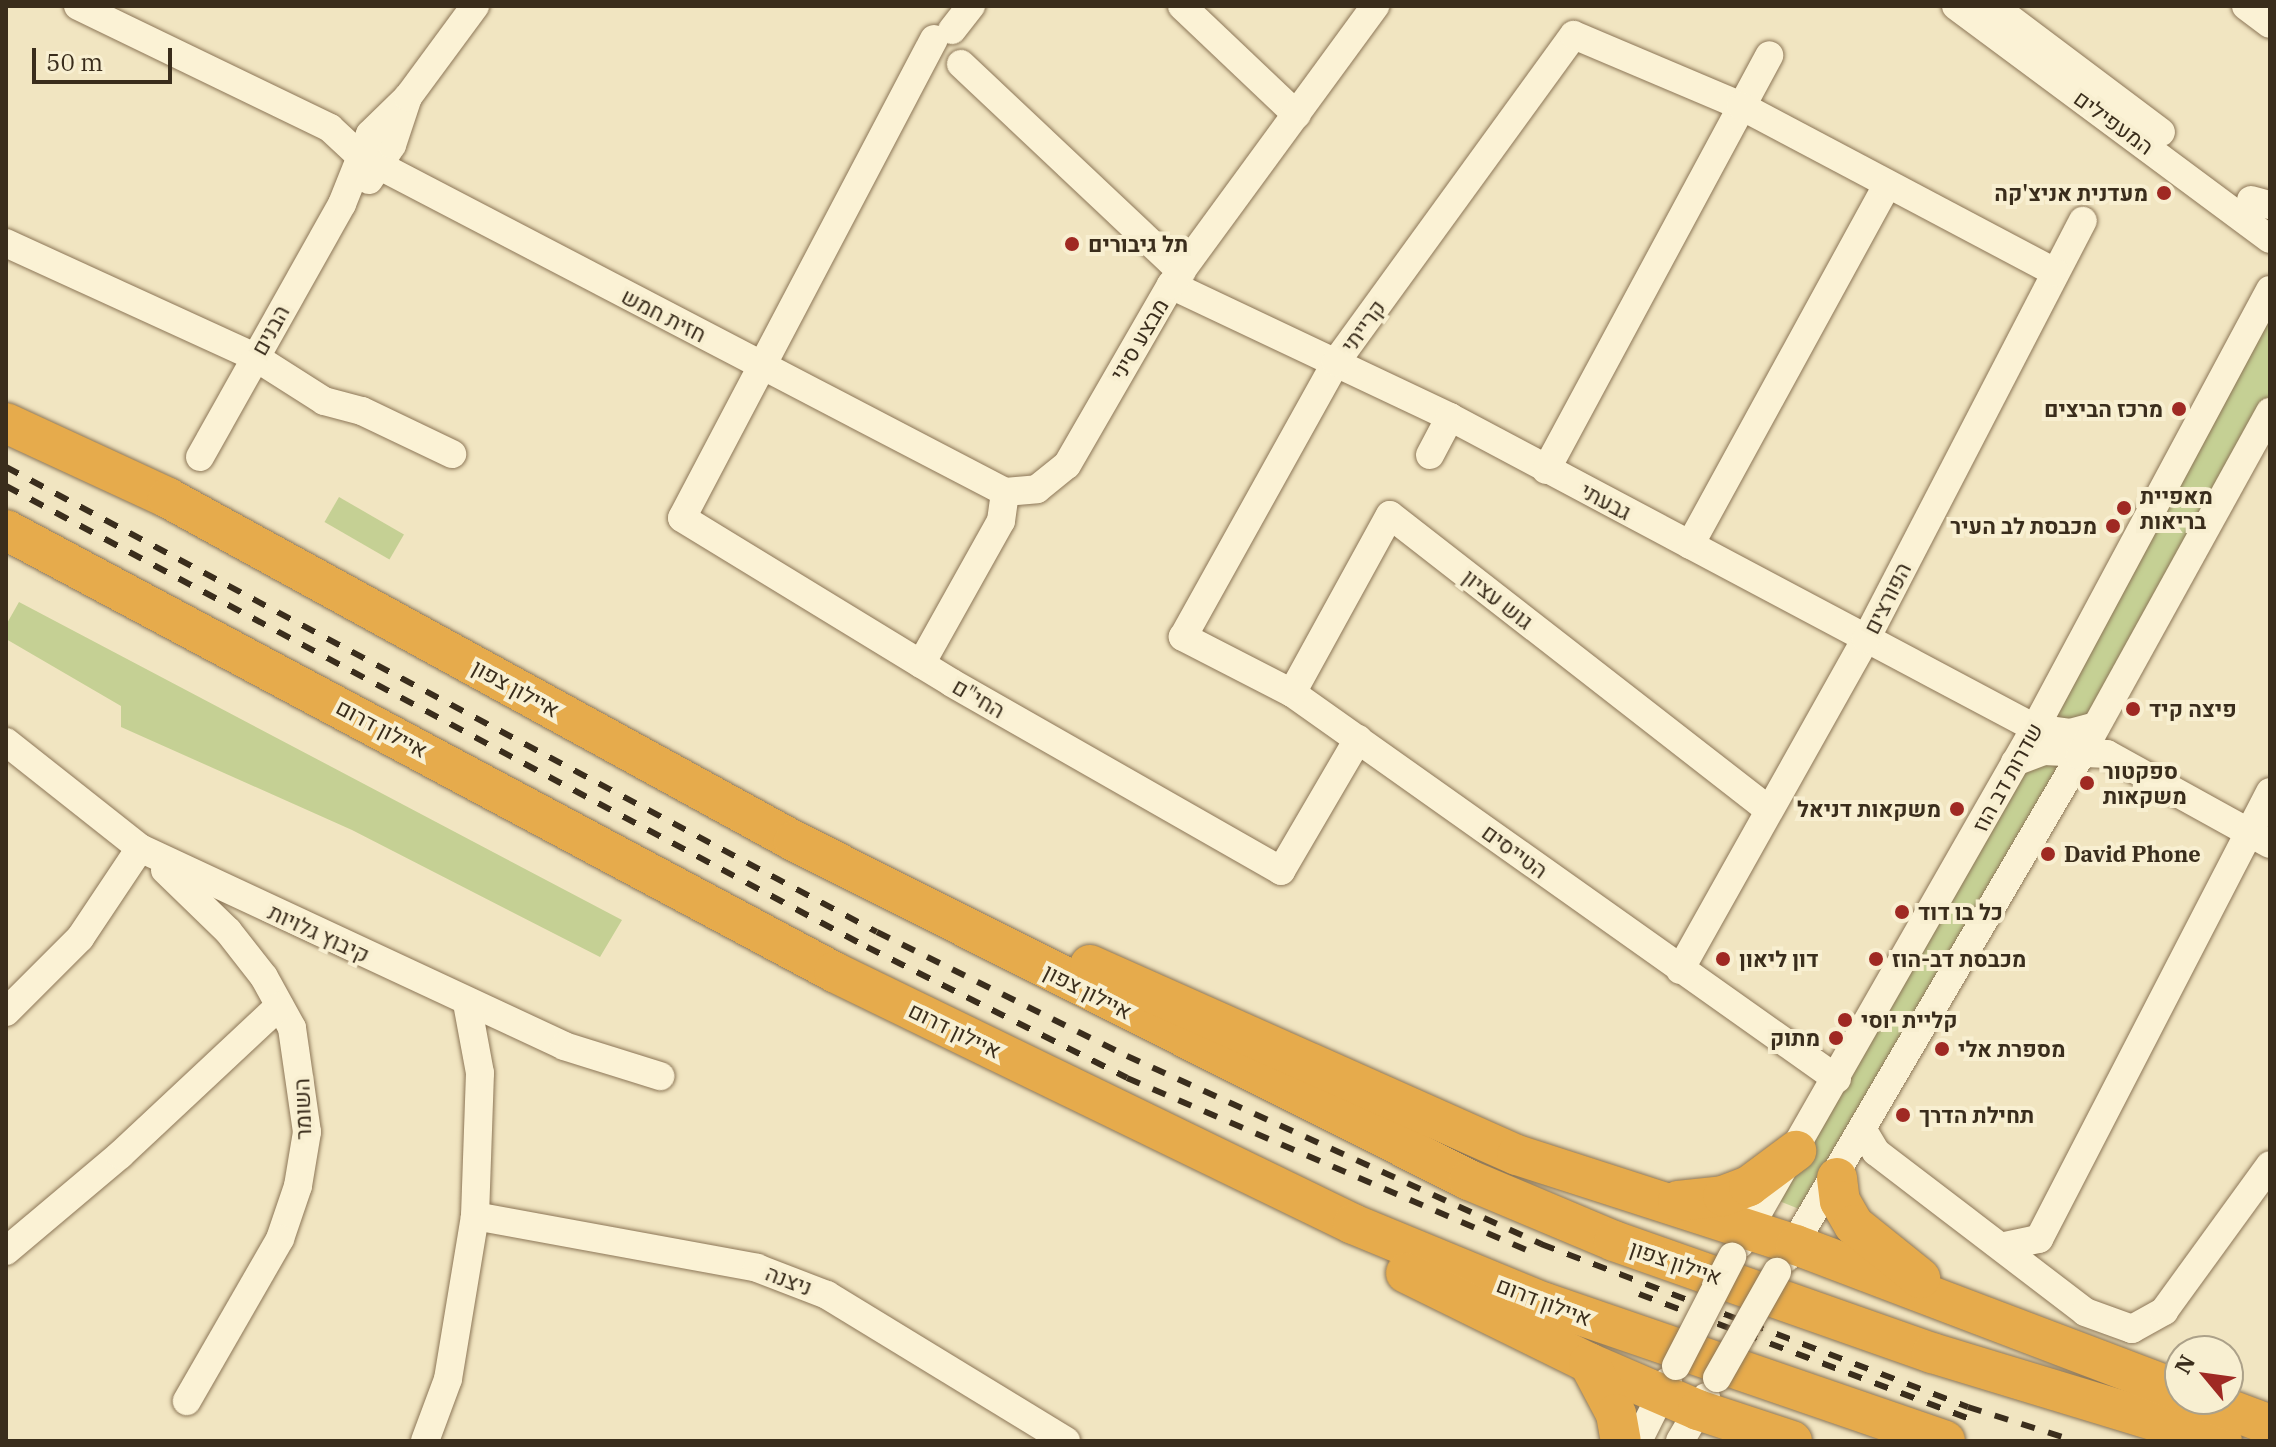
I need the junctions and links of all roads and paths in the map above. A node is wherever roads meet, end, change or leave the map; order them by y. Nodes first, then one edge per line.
1 (78, 6) edge
2 (475, 6) edge
3 (971, 6) edge
4 (1182, 6) edge
5 (1375, 6) edge
6 (1956, 6) edge
7 (1993, 6) edge
8 (2246, 6) edge
9 (2270, 24) edge
10 (1769, 55) dead end
11 (961, 64) dead end
12 (1741, 106) junction
13 (1297, 115) junction
14 (376, 150) junction
15 (1887, 185) junction
16 (2264, 207) edge
17 (2083, 221) dead end
18 (2270, 239) edge
19 (6, 243) edge
20 (2055, 272) junction
21 (1176, 279) junction
22 (2270, 290) edge
23 (255, 357) junction
24 (1336, 362) junction
25 (763, 366) junction
26 (2270, 412) edge
27 (1450, 417) junction
28 (6, 423) edge
29 (452, 454) dead end
30 (1430, 455) dead end
31 (200, 457) dead end
32 (1546, 470) junction
33 (1005, 492) junction
34 (6, 530) edge
35 (1690, 545) junction
36 (1183, 637) joint
37 (1866, 639) junction
38 (921, 664) junction
39 (1292, 693) junction
40 (2096, 726) junction
41 (2035, 728) junction
42 (1358, 739) junction
43 (6, 742) edge
44 (2094, 755) junction
45 (2015, 762) junction
46 (2270, 792) edge
47 (1767, 809) junction
48 (2259, 838) edge
49 (794, 841) junction
50 (140, 848) junction
51 (1680, 970) junction
52 (834, 972) junction
53 (467, 1003) junction
54 (279, 1006) junction
55 (6, 1011) edge
56 (660, 1076) dead end
57 (1837, 1079) junction
58 (1796, 1151) junction
59 (1857, 1154) junction
60 (2270, 1165) edge
61 (1656, 1201) junction
62 (475, 1216) junction
63 (2039, 1239) junction
64 (1741, 1242) junction
65 (2005, 1246) junction
66 (6, 1251) edge
67 (1786, 1258) junction
68 (2035, 1272) junction
69 (1965, 1311) junction
70 (1589, 1363) junction
71 (1668, 1380) junction
72 (2164, 1385) edge
73 (187, 1401) dead end
74 (1698, 1410) edge
75 (2243, 1415) edge
76 (2270, 1425) edge
77 (425, 1441) edge
78 (1066, 1441) edge
79 (1621, 1441) edge
80 (1638, 1441) edge
81 (1792, 1441) edge
82 (1945, 1441) edge
83 (2222, 1441) edge

1 - 14 street, חזית חמש
2 - 14 street, הבנים
3 - 25 street
4 - 13 street
5 - 13 street, מבצע סיני
6 - 18 street, המעפילים
7 - 16 street, המעפילים
8 - 9 street
10 - 12 street
11 - 21 street, גבעתי
12 - 15 street
12 - 24 street, קרייתי
12 - 32 street
13 - 21 street, מבצע סיני
14 - 23 street, הבנים
14 - 25 street, חזית חמש
15 - 20 street
15 - 35 street
17 - 20 street, הפורצים
19 - 23 street
20 - 37 street, הפורצים
21 - 24 street, גבעתי
21 - 33 street, מבצע סיני
22 - 41 street, שדרות דב הוז
23 - 29 street
23 - 31 street, הבנים
24 - 27 street, גבעתי
24 - 36 street, קרייתי
25 - 33 street, חזית חמש
25 - 38 street, החי"ם
26 - 40 street
27 - 30 street
27 - 32 street, גבעתי
28 - 49 highway, איילון צפון
32 - 35 street, גבעתי
33 - 38 street
34 - 52 highway, איילון דרום
35 - 37 street, גבעתי
36 - 39 street, הטייסים
37 - 41 street, גבעתי
37 - 47 street, הפורצים
38 - 42 street, החי"ם
39 - 42 street, הטייסים
39 - 47 street, גוש עציון
40 - 41 street
40 - 44 street
41 - 45 street, שדרות דב הוז
42 - 51 street, הטייסים
43 - 50 street, קיבוץ גלויות
44 - 45 street
44 - 48 street
44 - 59 street
45 - 57 street, שדרות דב הוז
46 - 48 street
47 - 51 street, הפורצים
48 - 63 street
49 - 61 highway
49 - 83 highway, איילון צפון
50 - 53 street, קיבוץ גלויות
50 - 54 street, השומר
50 - 55 street
51 - 57 street, הטייסים
52 - 70 highway
52 - 82 highway, איילון דרום
53 - 56 street, קיבוץ גלויות
53 - 62 street
54 - 66 street
54 - 73 street, השומר
57 - 58 street, שדרות דב הוז
58 - 61 highway
58 - 64 street, שדרות דב הוז
59 - 65 street
59 - 67 street
59 - 69 highway
60 - 68 street
61 - 64 highway
62 - 77 street
62 - 78 street, ניצנה
63 - 65 street
63 - 68 street
64 - 67 highway
64 - 71 street, שדרות דב הוז, bridge
65 - 68 street
67 - 69 highway
67 - 74 street, bridge
69 - 72 highway
70 - 71 highway
70 - 79 highway
71 - 74 highway
71 - 80 street, שדרות דב הוז
74 - 81 highway
75 - 76 highway

